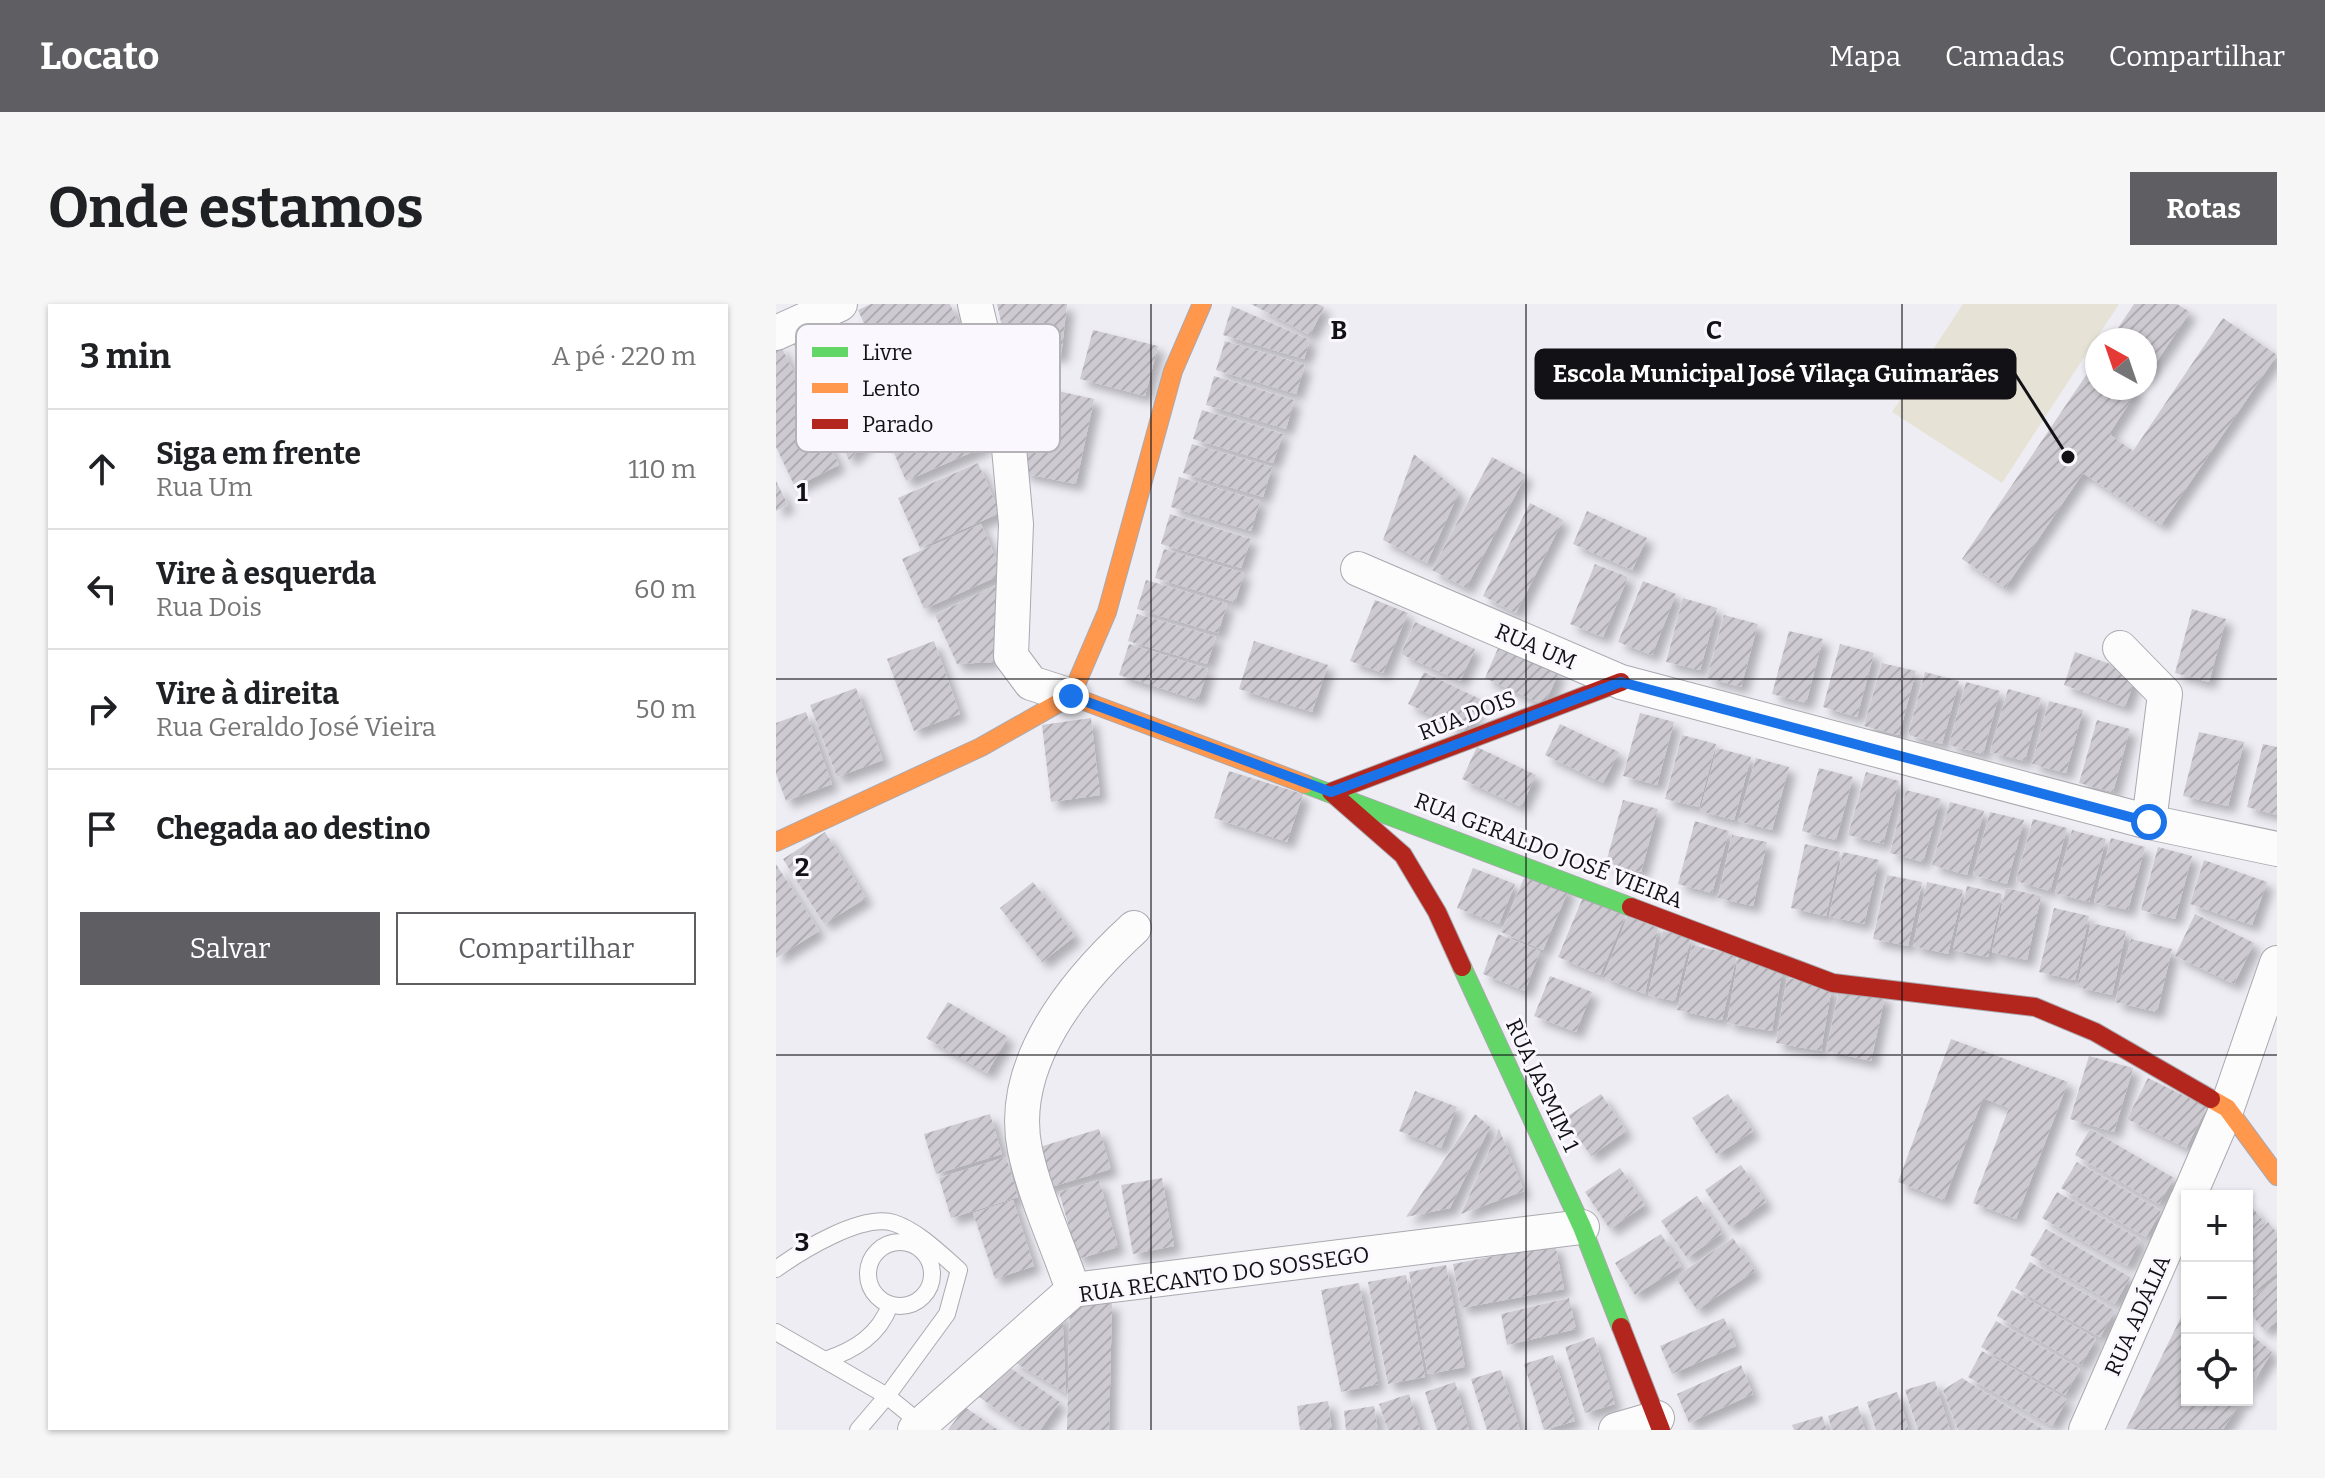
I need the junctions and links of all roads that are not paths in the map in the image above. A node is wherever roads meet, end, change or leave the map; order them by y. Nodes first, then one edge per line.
1 (840, 304) edge
2 (975, 304) edge
3 (1202, 304) edge
4 (980, 324) edge
5 (776, 333) edge
6 (1009, 452) edge
7 (1358, 569) dead end
8 (2120, 648) dead end
9 (1621, 682) junction
10 (1071, 696) junction
11 (1331, 792) junction
12 (2149, 822) junction
13 (776, 842) edge
14 (2277, 849) edge
15 (1134, 928) dead end
16 (2274, 979) edge
17 (2227, 1108) junction
18 (2262, 1141) edge
19 (2277, 1176) edge
20 (2191, 1190) edge
21 (2181, 1214) edge
22 (1582, 1227) junction
23 (776, 1269) edge
24 (1073, 1290) junction
25 (890, 1305) junction
26 (776, 1332) edge
27 (825, 1360) junction
28 (887, 1396) junction
29 (1659, 1424) edge
30 (918, 1427) edge
31 (858, 1430) edge
32 (1616, 1430) edge
33 (2086, 1430) edge

1 - 5 street
2 - 4 street
3 - 10 street
6 - 10 street
7 - 9 street, RUA UM
8 - 12 street
9 - 11 street, RUA DOIS
9 - 12 street, RUA UM
10 - 11 street, RUA GERALDO JOSÉ VIEIRA
10 - 13 street
11 - 17 street, RUA GERALDO JOSÉ VIEIRA
11 - 22 street, RUA JASMIM 1
12 - 14 street, RUA UM
15 - 24 street
16 - 17 street, RUA ADÁLIA
17 - 18 street
17 - 20 street, RUA ADÁLIA
18 - 19 street
21 - 33 street, RUA ADÁLIA
22 - 24 street, RUA RECANTO DO SOSSEGO
22 - 29 street, RUA JASMIM 1
23 - 28 lane
24 - 30 street, RUA RECANTO DO SOSSEGO
25 - 25 lane
25 - 27 lane
26 - 27 lane
27 - 28 lane
28 - 30 lane
28 - 31 lane
29 - 32 street

